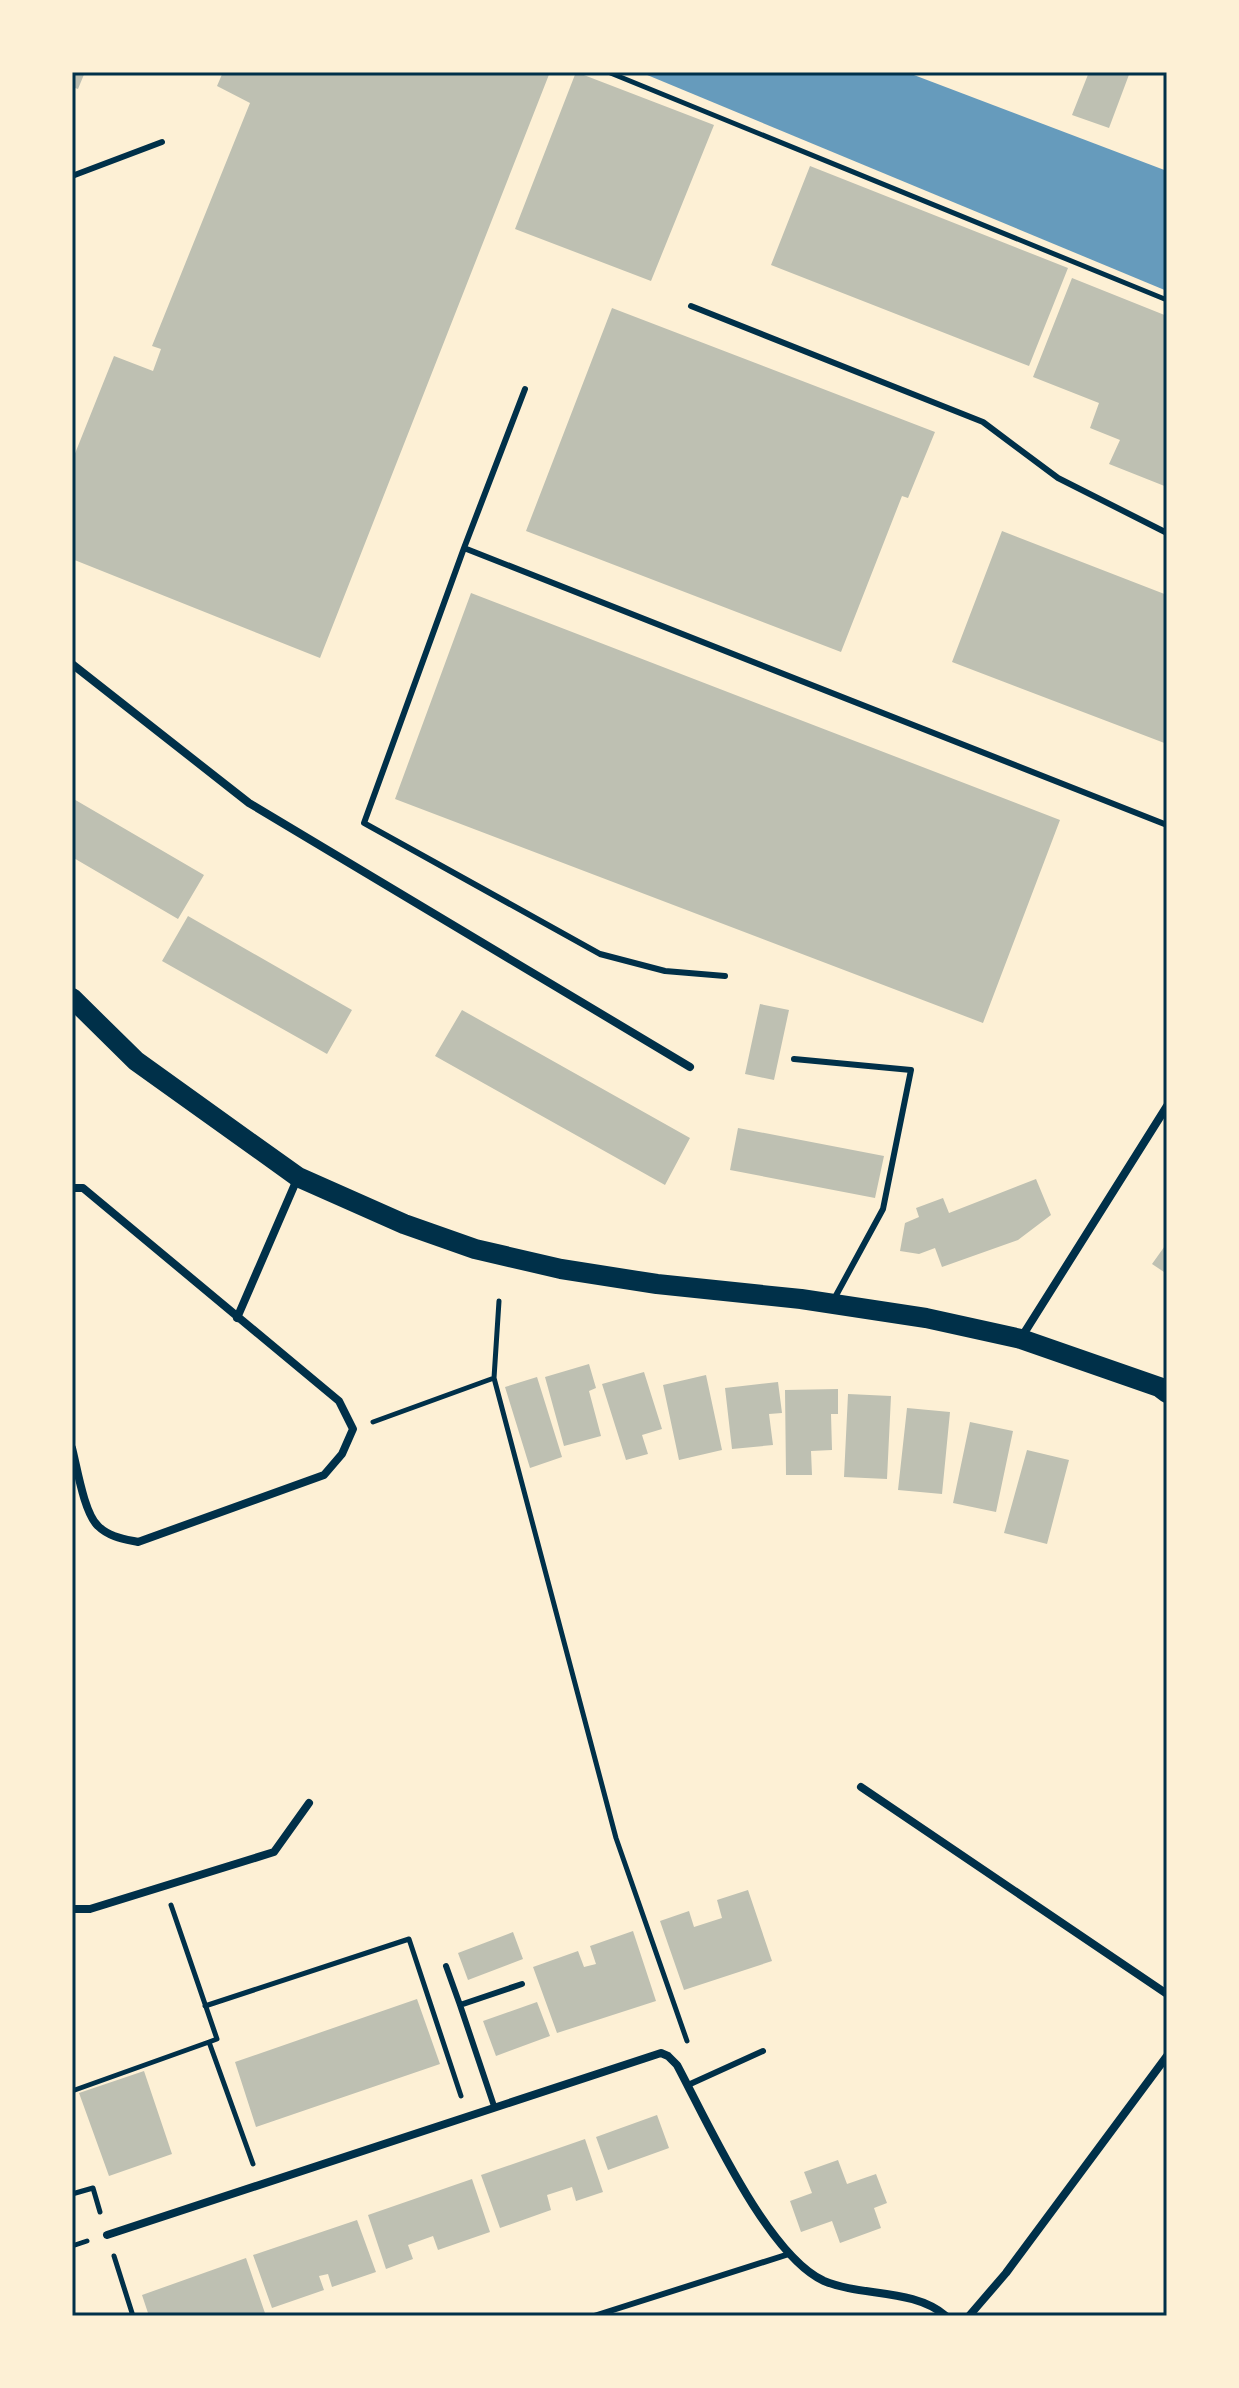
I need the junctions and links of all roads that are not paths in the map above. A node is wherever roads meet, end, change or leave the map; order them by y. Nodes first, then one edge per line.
1 (162, 142) dead end
2 (72, 176) edge
3 (691, 306) dead end
4 (525, 389) dead end
5 (1167, 533) edge
6 (464, 548) junction
7 (72, 664) edge
8 (1167, 825) edge
9 (725, 976) dead end
10 (72, 998) edge
11 (794, 1059) dead end
12 (690, 1067) dead end
13 (1167, 1106) edge
14 (298, 1177) junction
15 (72, 1188) edge
16 (832, 1304) junction
17 (237, 1318) junction
18 (1021, 1339) junction
19 (1167, 1393) edge
20 (72, 1448) edge
21 (861, 1787) dead end
22 (309, 1803) dead end
23 (72, 1909) edge
24 (446, 1966) dead end
25 (522, 1984) dead end
26 (1167, 1994) edge
27 (460, 2005) junction
28 (763, 2051) dead end
29 (1167, 2056) edge
30 (688, 2085) junction
31 (494, 2106) junction
32 (107, 2235) road end
33 (789, 2254) junction
34 (594, 2316) edge
35 (946, 2316) edge
36 (969, 2316) edge

1 - 2 lane
3 - 5 lane
4 - 6 lane
6 - 8 lane
6 - 9 lane
7 - 12 street
10 - 14 main road
11 - 16 lane
13 - 18 street
14 - 16 main road
14 - 17 street
15 - 17 street
16 - 18 main road
17 - 20 street
18 - 19 main road
21 - 26 street
22 - 23 street
24 - 27 lane
25 - 27 lane
27 - 31 lane
28 - 30 lane
29 - 36 street
30 - 31 street
30 - 33 street
31 - 32 street
33 - 34 lane
33 - 35 street

